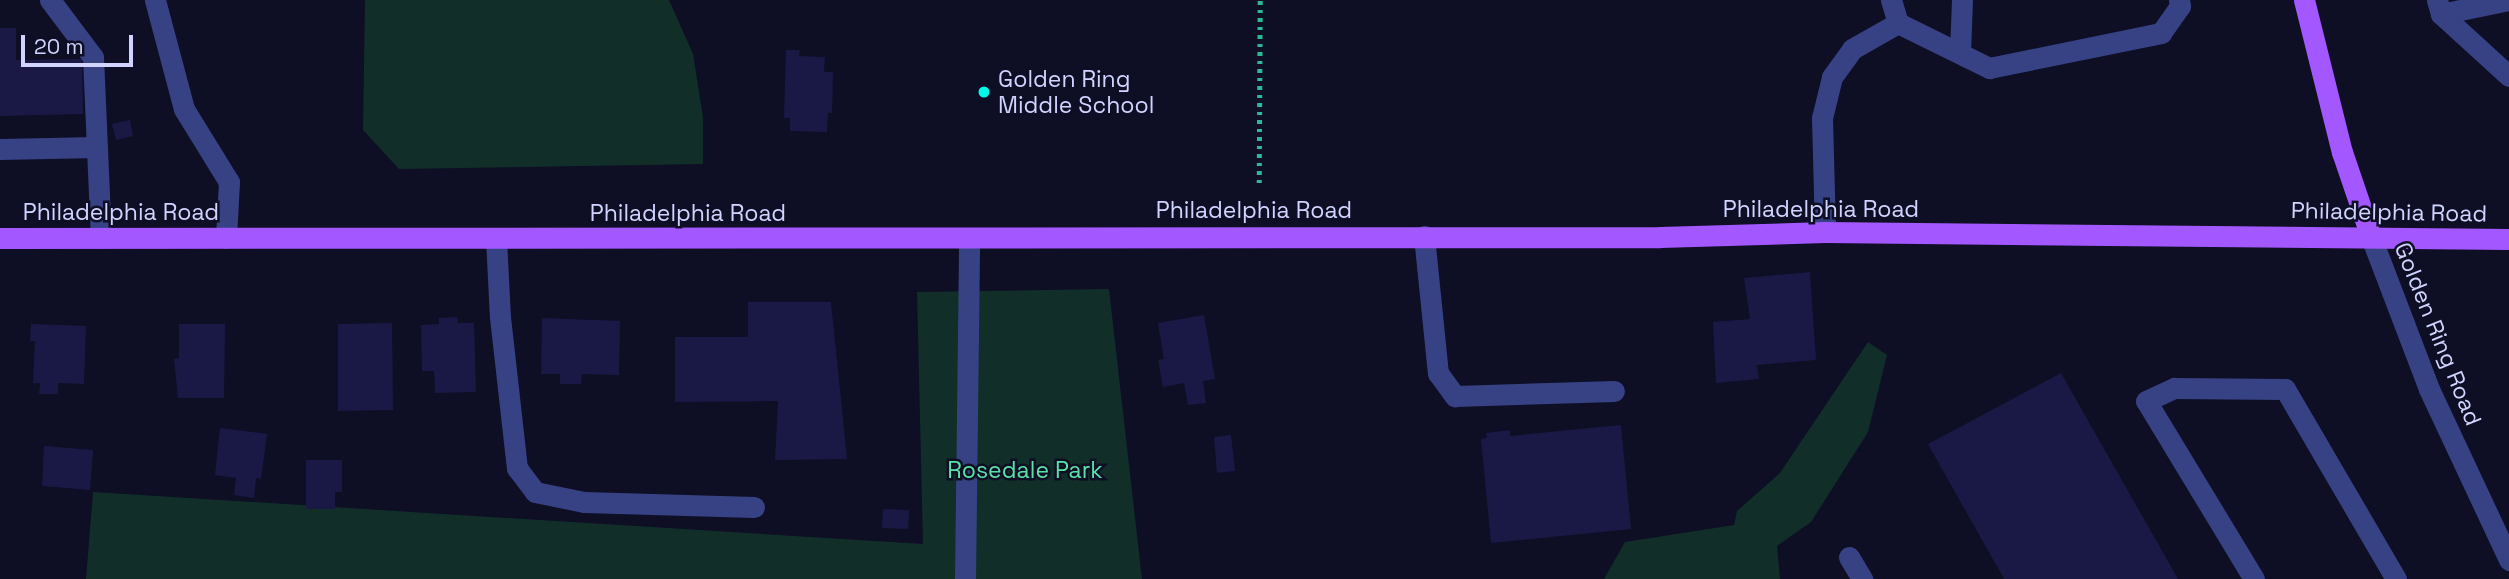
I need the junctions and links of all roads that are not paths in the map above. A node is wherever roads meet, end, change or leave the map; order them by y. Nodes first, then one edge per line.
1 (50, 0) edge
2 (155, 0) edge
3 (1891, 0) edge
4 (1962, 0) edge
5 (2179, 0) edge
6 (2304, 0) edge
7 (2508, 0) edge
8 (2439, 7) edge
9 (1898, 23) junction
10 (1960, 52) junction
11 (2509, 76) edge
12 (97, 147) junction
13 (0, 149) edge
14 (1825, 232) junction
15 (1424, 236) junction
16 (2371, 237) junction
17 (0, 238) edge
18 (101, 238) junction
19 (226, 238) junction
20 (968, 238) junction
21 (496, 239) junction
22 (2509, 239) edge
23 (1614, 391) dead end
24 (754, 507) dead end
25 (2508, 554) edge
26 (1849, 557) dead end
27 (965, 579) edge
28 (1862, 579) edge
29 (2254, 579) edge
30 (2396, 579) edge

1 - 12 street
2 - 19 street
3 - 9 street
4 - 10 street
5 - 10 street
6 - 16 main road, Golden Ring Road
7 - 8 street
8 - 11 street
9 - 10 street
9 - 14 street
12 - 13 street
12 - 18 street
14 - 15 main road, Philadelphia Road
14 - 16 main road, Philadelphia Road
15 - 20 main road, Philadelphia Road
15 - 23 street
16 - 22 main road, Philadelphia Road
16 - 25 street, Golden Ring Road
17 - 18 main road, Philadelphia Road
18 - 19 main road, Philadelphia Road
19 - 21 main road, Philadelphia Road
20 - 21 main road, Philadelphia Road
20 - 27 street
21 - 24 street
26 - 28 street
29 - 30 street

